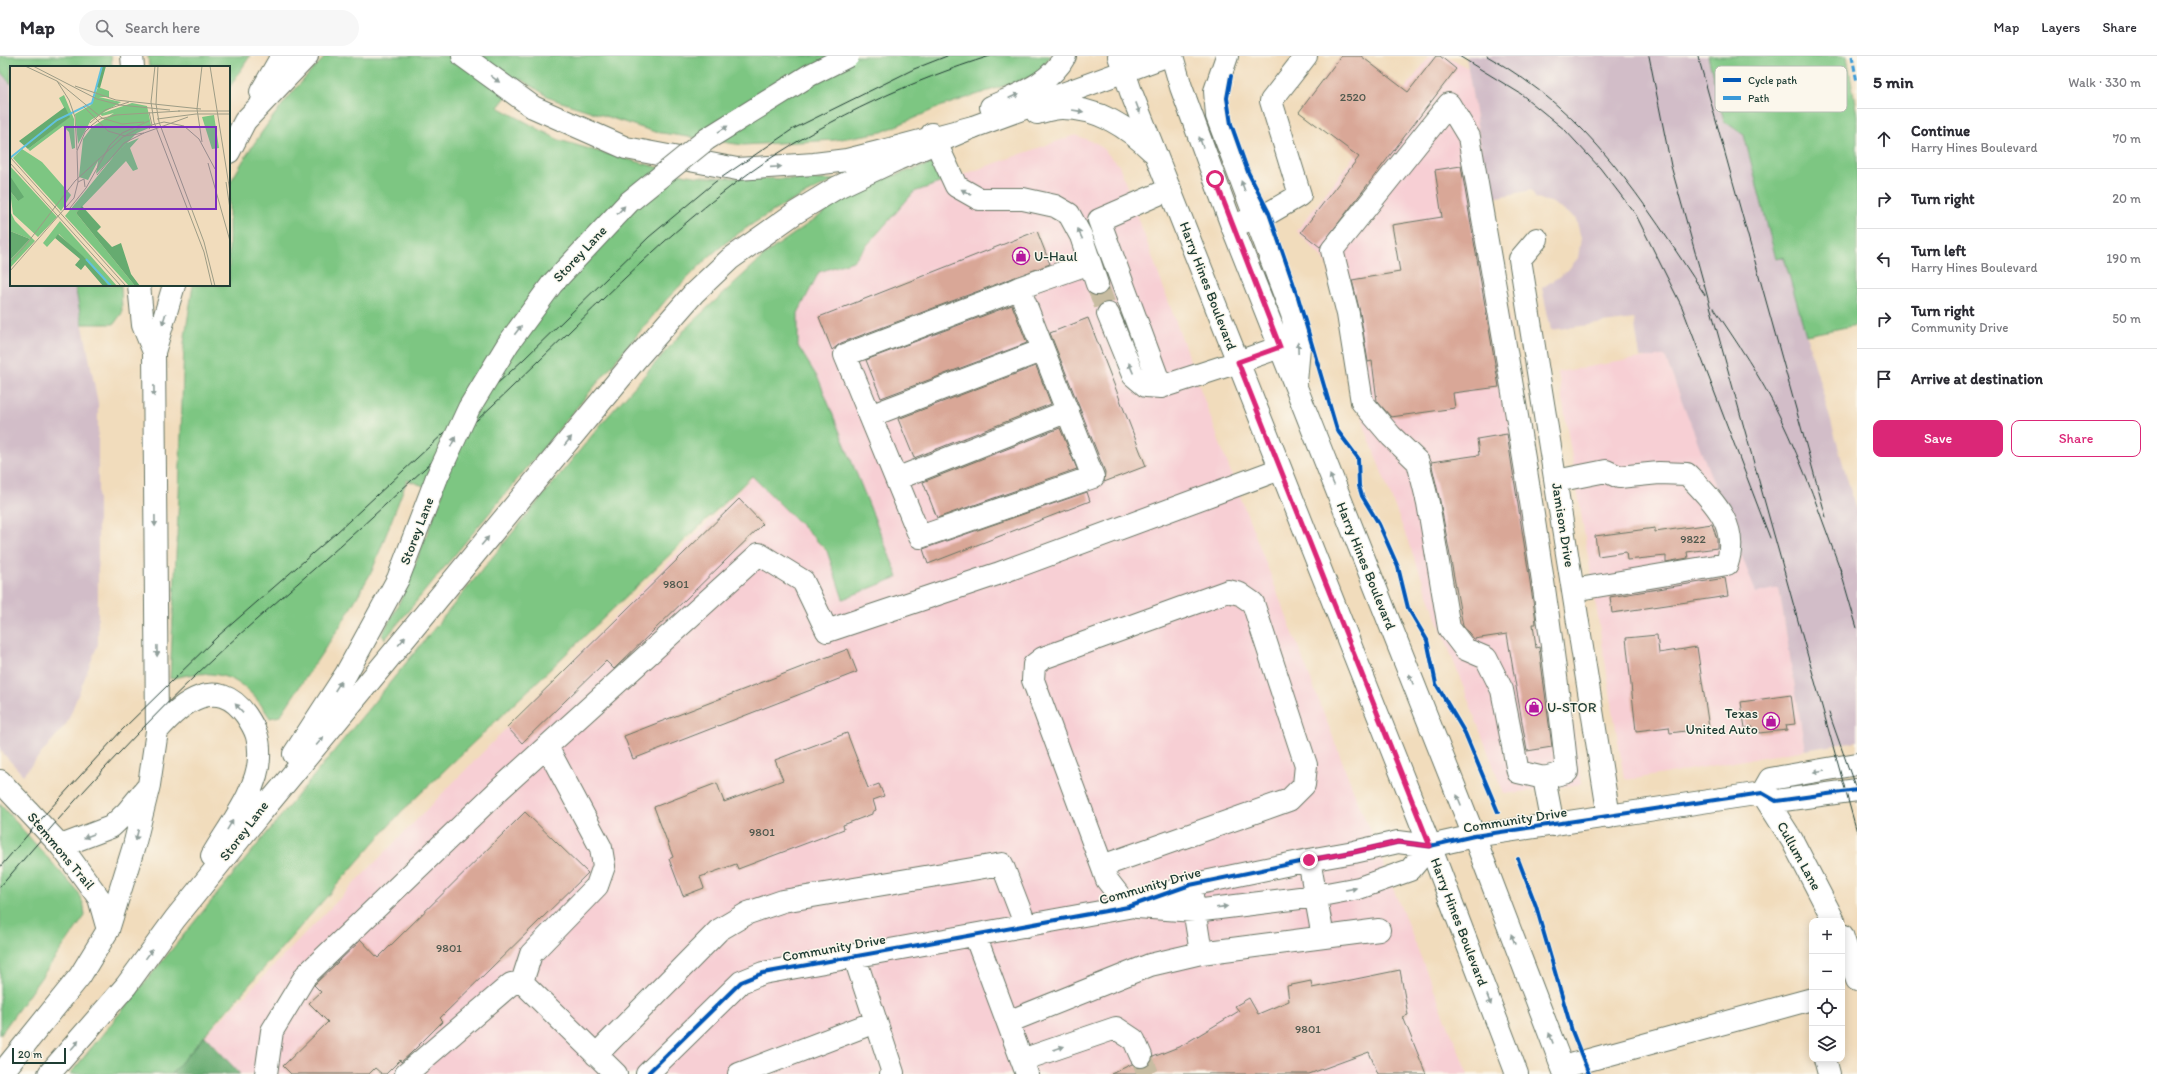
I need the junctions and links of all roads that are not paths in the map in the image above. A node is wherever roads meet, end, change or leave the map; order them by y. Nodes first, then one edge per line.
1 (132, 56) edge
2 (282, 56) edge
3 (307, 56) edge
4 (463, 56) edge
5 (848, 56) edge
6 (1065, 56) edge
7 (1166, 56) edge
8 (1172, 56) edge
9 (1226, 56) edge
10 (1306, 56) edge
11 (1121, 64) edge
12 (133, 66) edge
13 (245, 121) junction
14 (979, 125) junction
15 (929, 139) junction
16 (230, 150) edge
17 (1156, 154) junction
18 (1170, 189) junction
19 (1255, 218) junction
20 (1232, 226) junction
21 (1537, 239) dead end
22 (1090, 263) junction
23 (1097, 284) tunnel mouth
24 (139, 286) edge
25 (174, 286) edge
26 (1019, 288) junction
27 (1108, 314) tunnel mouth
28 (1280, 347) junction
29 (1043, 350) junction
30 (154, 352) junction
31 (1238, 362) junction
32 (1161, 387) junction
33 (1296, 387) junction
34 (1068, 411) junction
35 (870, 416) junction
36 (1280, 469) junction
37 (896, 479) junction
38 (1556, 481) junction
39 (1573, 590) junction
40 (157, 731) junction
41 (547, 747) junction
42 (1857, 764) edge
43 (1544, 778) junction
44 (0, 781) edge
45 (149, 785) junction
46 (1857, 790) edge
47 (1762, 793) junction
48 (259, 814) junction
49 (1609, 817) junction
50 (1553, 825) junction
51 (1474, 836) junction
52 (61, 846) junction
53 (1430, 846) junction
54 (1309, 860) junction
55 (1102, 866) junction
56 (1190, 885) junction
57 (1316, 896) junction
58 (1128, 906) junction
59 (1195, 911) junction
60 (175, 918) junction
61 (1832, 918) edge
62 (1026, 926) junction
63 (108, 930) junction
64 (1379, 930) dead end
65 (975, 935) junction
66 (1323, 937) junction
67 (1845, 944) edge
68 (1201, 953) junction
69 (854, 955) junction
70 (1857, 980) edge
71 (522, 982) junction
72 (1857, 987) edge
73 (1845, 990) edge
74 (1809, 1006) edge
75 (875, 1022) junction
76 (1008, 1022) junction
77 (596, 1055) junction
78 (1141, 1056) tunnel mouth
79 (1826, 1062) edge
80 (1024, 1067) edge
81 (1564, 1071) edge
82 (649, 1073) edge
83 (1, 1074) edge
84 (49, 1074) edge
85 (266, 1074) edge
86 (406, 1074) edge
87 (616, 1074) edge
88 (739, 1074) edge
89 (891, 1074) edge
90 (1516, 1074) edge
91 (1829, 1074) edge

1 - 12 main road
2 - 13 main road
3 - 13 main road
4 -> 15 main road
48 -> 5 main road, Storey Lane, bridge
15 -> 6 main road
7 - 11 main road
20 -> 8 main road, Harry Hines Boulevard
19 -> 9 main road
10 - 19 main road
11 - 14 main road
11 -> 17 main road, Harry Hines Boulevard
13 - 16 main road
14 - 15 main road
14 -> 17 main road
22 -> 15 main road
48 -> 15 main road
17 - 18 main road, Harry Hines Boulevard
18 - 31 main road, Harry Hines Boulevard
18 - 32 main road
19 - 20 main road
33 -> 19 main road
20 - 28 main road, Harry Hines Boulevard
21 - 38 main road, Jamison Drive
22 - 23 main road
22 - 26 main road
24 - 30 main road
25 -> 30 main road
26 - 29 main road
26 - 35 main road
32 -> 27 main road
28 - 31 main road
28 - 33 main road, Harry Hines Boulevard
29 - 34 main road
29 - 35 main road
30 -> 40 main road
31 - 32 main road
31 - 36 main road, Harry Hines Boulevard
51 -> 33 main road, Harry Hines Boulevard
34 - 37 main road
34 - 37 main road
35 - 37 main road
36 - 41 main road
36 - 53 main road, Harry Hines Boulevard
38 - 39 main road, Jamison Drive
38 - 39 main road
39 - 49 main road, Jamison Drive
40 - 45 main road
60 -> 40 main road
41 - 71 main road
41 - 85 main road
42 -> 47 main road
43 - 43 main road
43 - 50 main road
44 - 52 main road, Stemmons Trail
45 -> 52 main road
45 -> 63 main road
46 - 47 main road
47 - 49 main road, Community Drive
47 - 61 main road, Cullum Lane
48 - 60 main road, Storey Lane
49 - 50 main road, Community Drive
50 - 51 main road, Community Drive
51 - 53 main road, Community Drive
81 -> 51 main road, Harry Hines Boulevard
52 - 63 main road, Stemmons Trail
53 - 54 main road, Community Drive
57 -> 53 main road, Community Drive
53 -> 90 main road, Harry Hines Boulevard
54 - 56 main road, Community Drive
54 - 57 main road
55 - 55 main road
55 - 58 main road
56 - 58 main road, Community Drive
56 - 59 main road
59 -> 57 main road, Community Drive
57 - 66 main road
58 - 59 main road, Community Drive
58 - 62 main road, Community Drive
59 - 68 main road
84 -> 60 main road, Storey Lane
62 - 65 main road, Community Drive
62 - 77 main road
63 - 83 main road
64 - 66 main road
65 - 69 main road, Community Drive
65 - 76 main road
66 - 68 main road
67 - 70 main road
68 - 76 main road
69 - 75 main road
69 - 82 main road, Community Drive
71 - 77 main road
71 - 86 main road
72 - 73 main road
74 - 81 main road
75 - 88 main road
75 - 89 main road
76 - 80 main road
77 - 87 main road
80 -> 78 main road
79 - 91 main road

